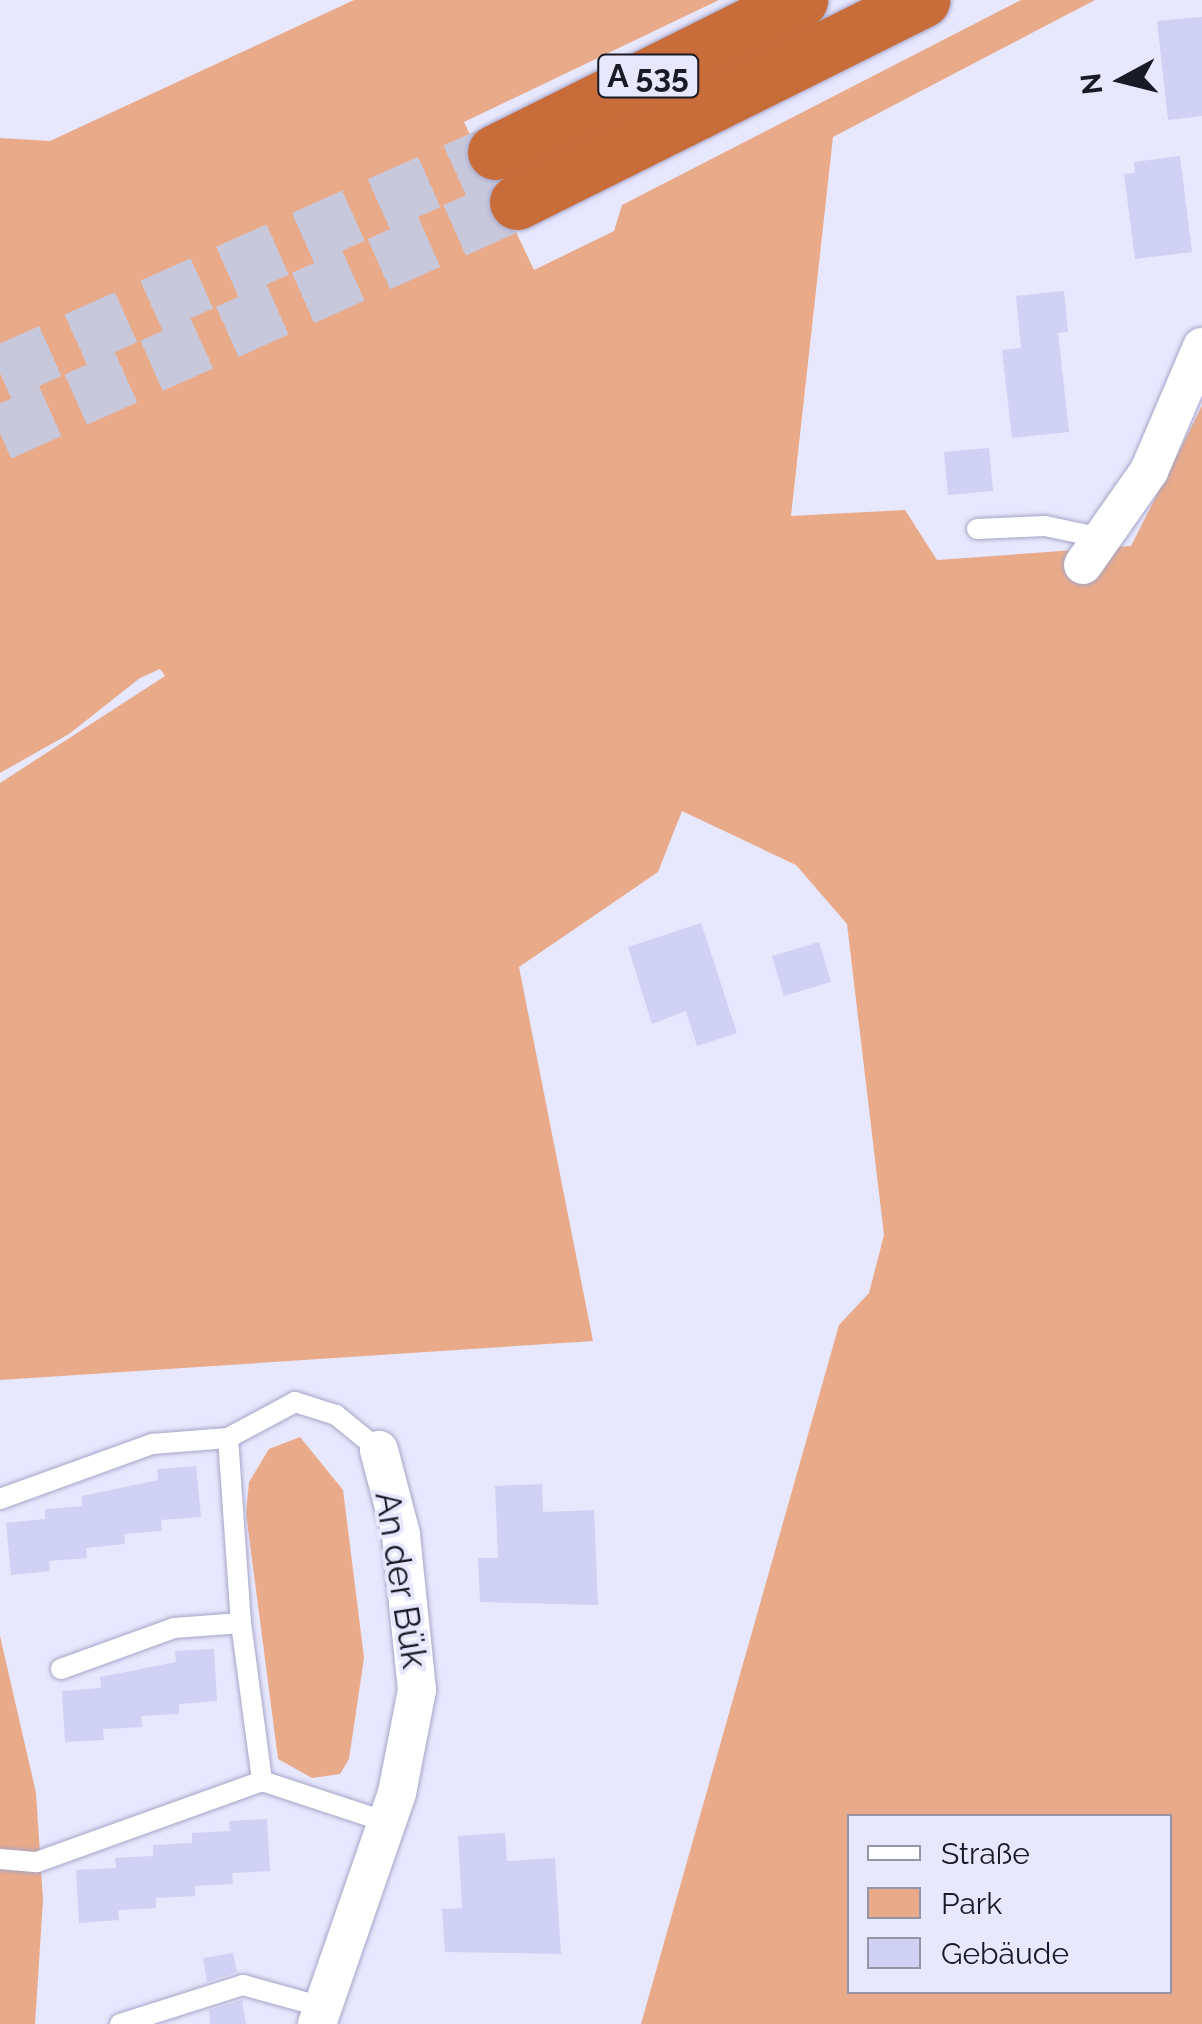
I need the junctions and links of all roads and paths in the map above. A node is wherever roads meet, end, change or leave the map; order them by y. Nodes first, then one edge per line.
1 (800, 0) edge
2 (922, 0) edge
3 (496, 152) tunnel mouth
4 (517, 202) tunnel mouth
5 (1202, 348) edge
6 (977, 529) dead end
7 (1093, 552) joint
8 (228, 1438) junction
9 (378, 1450) joint
10 (0, 1499) edge
11 (241, 1623) junction
12 (61, 1669) dead end
13 (262, 1781) junction
14 (387, 1822) junction
15 (4, 1861) edge
16 (320, 2016) edge
17 (120, 2024) edge

1 - 3 highway, A 535
2 - 4 highway, A 535
5 - 7 street
6 - 7 lane
8 - 9 lane, An der Bük
8 - 10 lane, An der Bük
8 - 11 lane
9 - 14 street, An der Bük
11 - 12 lane
11 - 13 lane
13 - 14 lane
13 - 15 lane
14 - 16 street, An der Bük
16 - 17 lane, An der Bük

